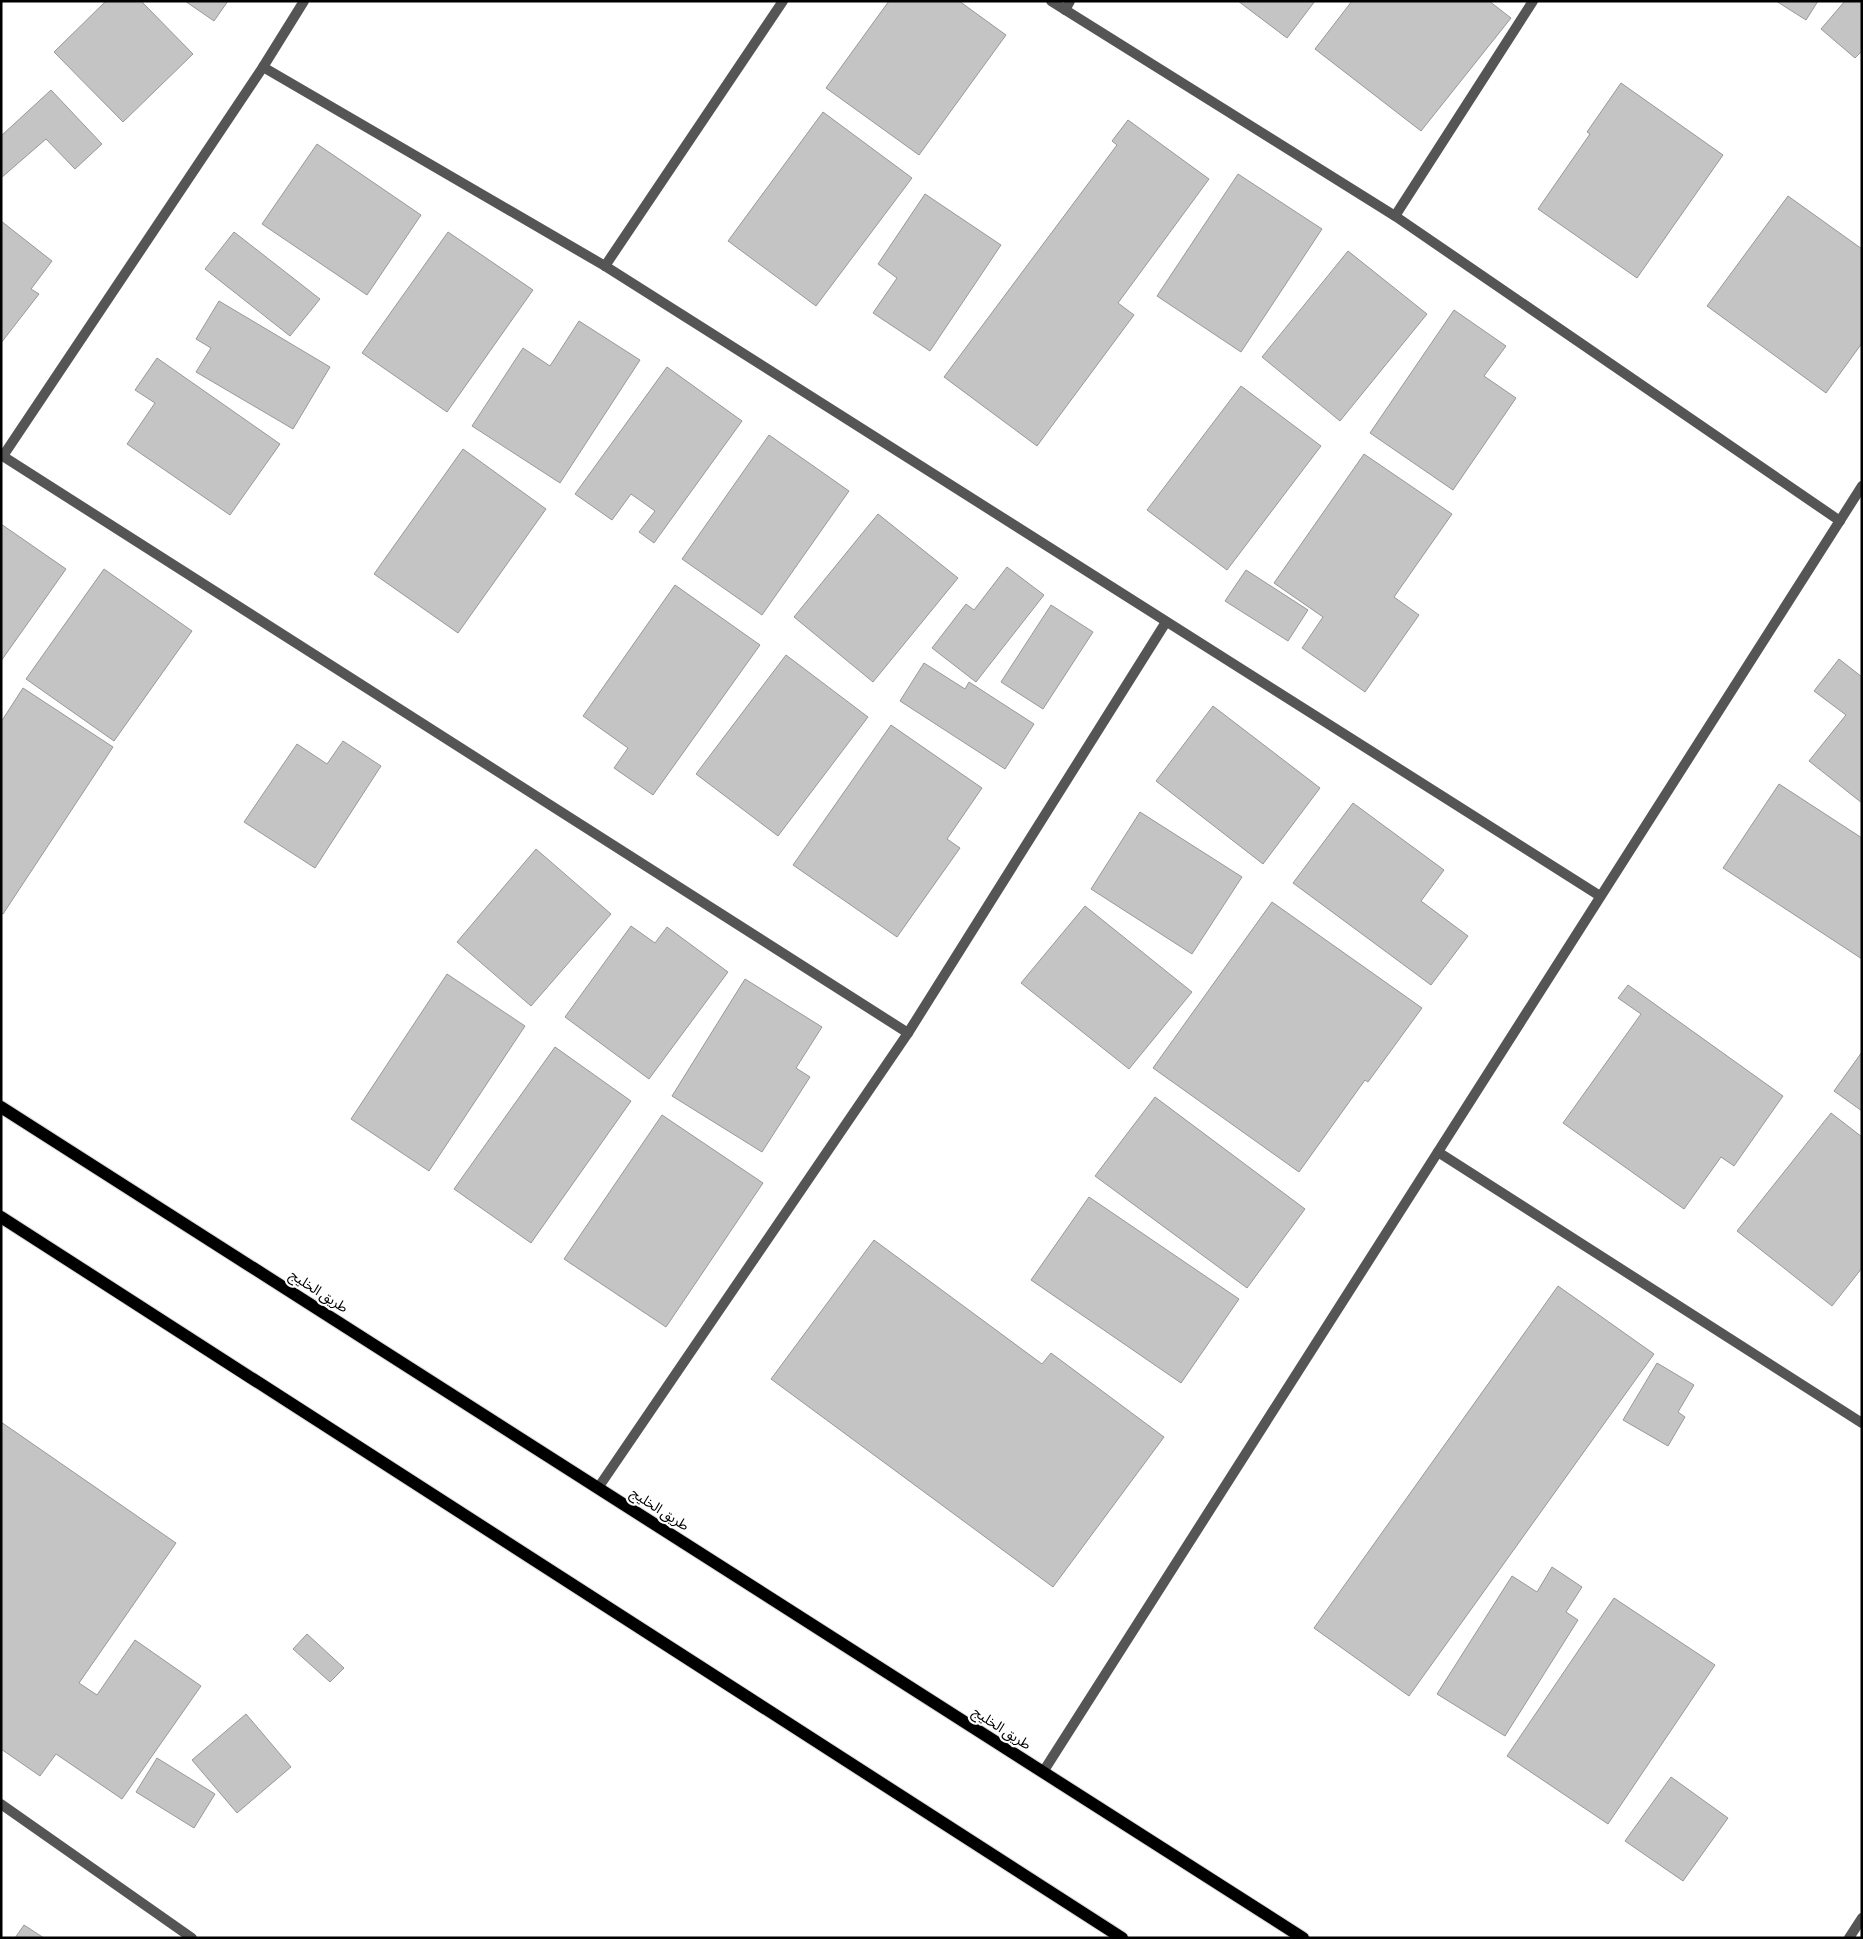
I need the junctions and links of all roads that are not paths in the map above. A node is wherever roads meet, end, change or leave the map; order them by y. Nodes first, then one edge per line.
1 (304, 1) edge
2 (783, 1) edge
3 (1050, 1) edge
4 (1533, 1) edge
5 (1068, 6) edge
6 (263, 67) junction
7 (1395, 216) junction
8 (605, 266) junction
9 (2, 455) edge
10 (1862, 486) edge
11 (1840, 521) junction
12 (1166, 622) junction
13 (1600, 896) junction
14 (908, 1033) junction
15 (1, 1107) edge
16 (1438, 1152) junction
17 (1, 1217) edge
18 (1862, 1423) edge
19 (598, 1488) junction
20 (1043, 1772) junction
21 (1, 1804) edge
22 (1862, 1918) edge
23 (192, 1938) edge
24 (1122, 1938) edge
25 (1303, 1938) edge
26 (1850, 1938) edge

1 - 6 street
2 - 8 street
3 - 5 street
4 - 7 street
5 - 7 street
6 - 8 street
6 - 9 street
7 - 11 street
8 - 12 street
9 - 14 street
10 - 11 street
11 - 13 street
12 - 13 street
12 - 14 street
13 - 16 street
14 - 19 street
15 - 19 main road, طريق الخليج
16 - 18 street
16 - 20 street
17 - 24 main road
19 - 20 main road, طريق الخليج
20 - 25 main road, طريق الخليج
21 - 23 street
22 - 26 street

